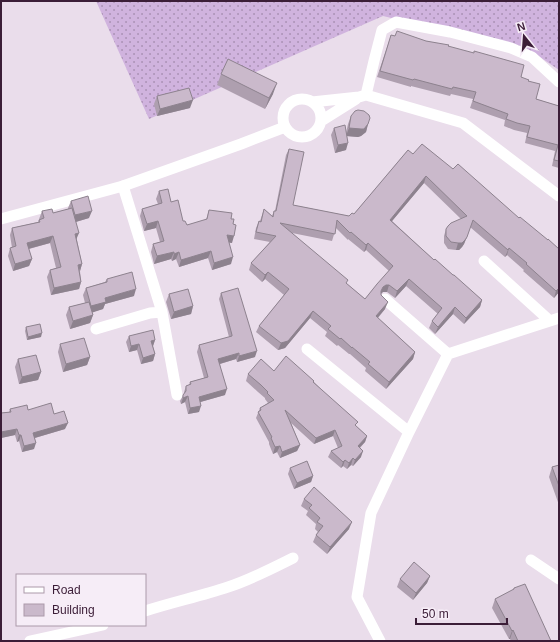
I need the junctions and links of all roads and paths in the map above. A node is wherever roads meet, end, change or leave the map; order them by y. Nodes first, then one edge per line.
1 (559, 82) edge
2 (363, 96) junction
3 (312, 102) junction
4 (321, 121) junction
5 (285, 127) junction
6 (123, 186) junction
7 (559, 196) edge
8 (1, 219) edge
9 (484, 261) dead end
10 (385, 299) edge
11 (162, 312) junction
12 (555, 319) edge
13 (96, 329) dead end
14 (308, 349) dead end
15 (448, 354) junction
16 (177, 395) dead end
17 (409, 432) junction
18 (293, 558) dead end
19 (532, 560) dead end
20 (559, 578) edge
21 (146, 611) edge
22 (98, 626) edge
23 (30, 641) edge
24 (380, 641) edge

1 - 2 street
2 - 3 street
2 - 4 street
2 - 7 street
3 - 4 street
3 - 5 street
4 - 5 street
5 - 6 street
6 - 8 street
6 - 11 street
9 - 12 street
10 - 15 street
11 - 13 street
11 - 16 street
12 - 15 street
14 - 17 street
15 - 17 street
17 - 24 street
18 - 21 street
19 - 20 street
22 - 23 street

